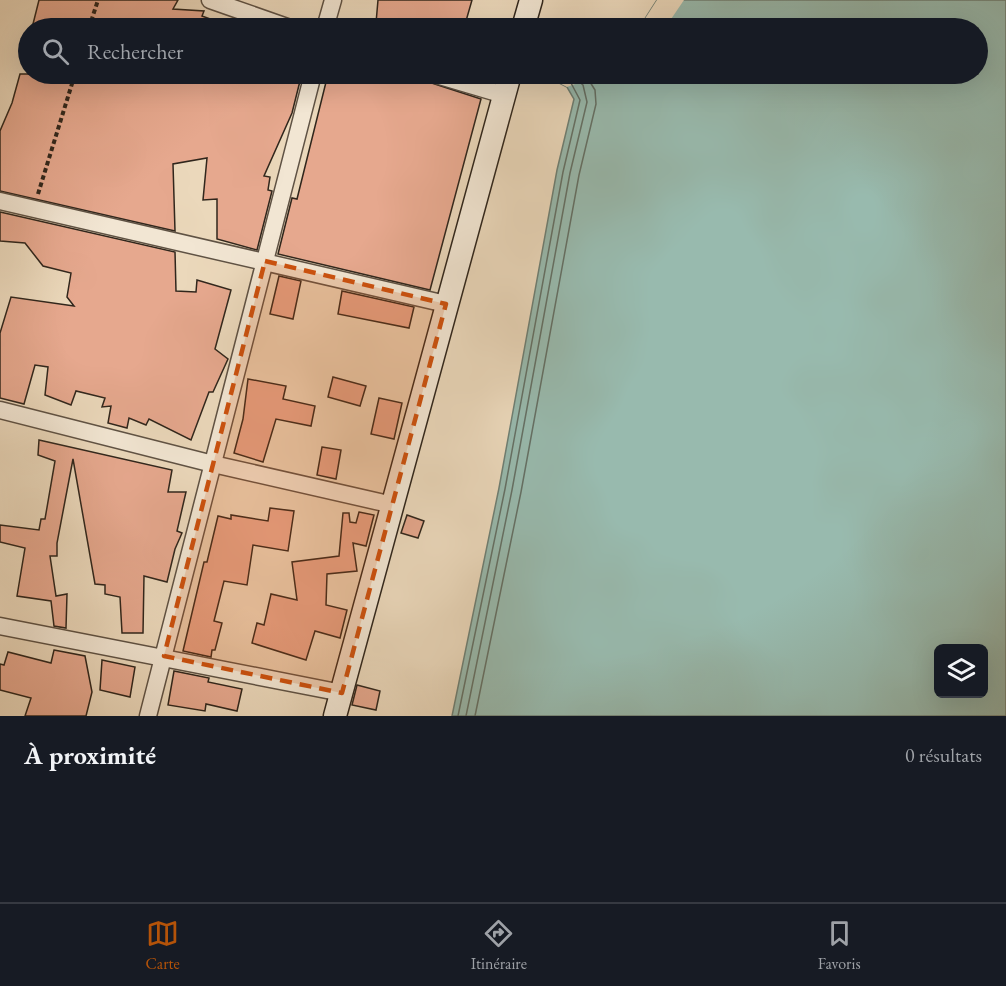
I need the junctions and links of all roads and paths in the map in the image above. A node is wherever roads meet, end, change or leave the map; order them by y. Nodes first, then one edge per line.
1 (98, 0) edge
2 (210, 0) edge
3 (333, 0) edge
4 (531, 0) edge
5 (92, 18) edge
6 (261, 18) edge
7 (328, 18) edge
8 (526, 18) edge
9 (72, 84) edge
10 (310, 84) edge
11 (507, 84) edge
12 (0, 201) edge
13 (33, 209) junction
14 (265, 261) junction
15 (446, 304) junction
16 (0, 410) edge
17 (213, 464) junction
18 (393, 505) junction
19 (0, 626) edge
20 (164, 656) junction
21 (342, 693) junction
22 (148, 716) edge
23 (335, 716) edge

1 - 5 path
2 - 6 street
3 - 7 street
4 - 8 street
9 - 13 path
10 - 14 street
11 - 15 street
12 - 13 street
13 - 14 street
14 - 15 street
14 - 17 street
15 - 18 street
16 - 17 street
17 - 18 street
17 - 20 street
18 - 21 street
19 - 20 street
20 - 21 street
20 - 22 street
21 - 23 street

